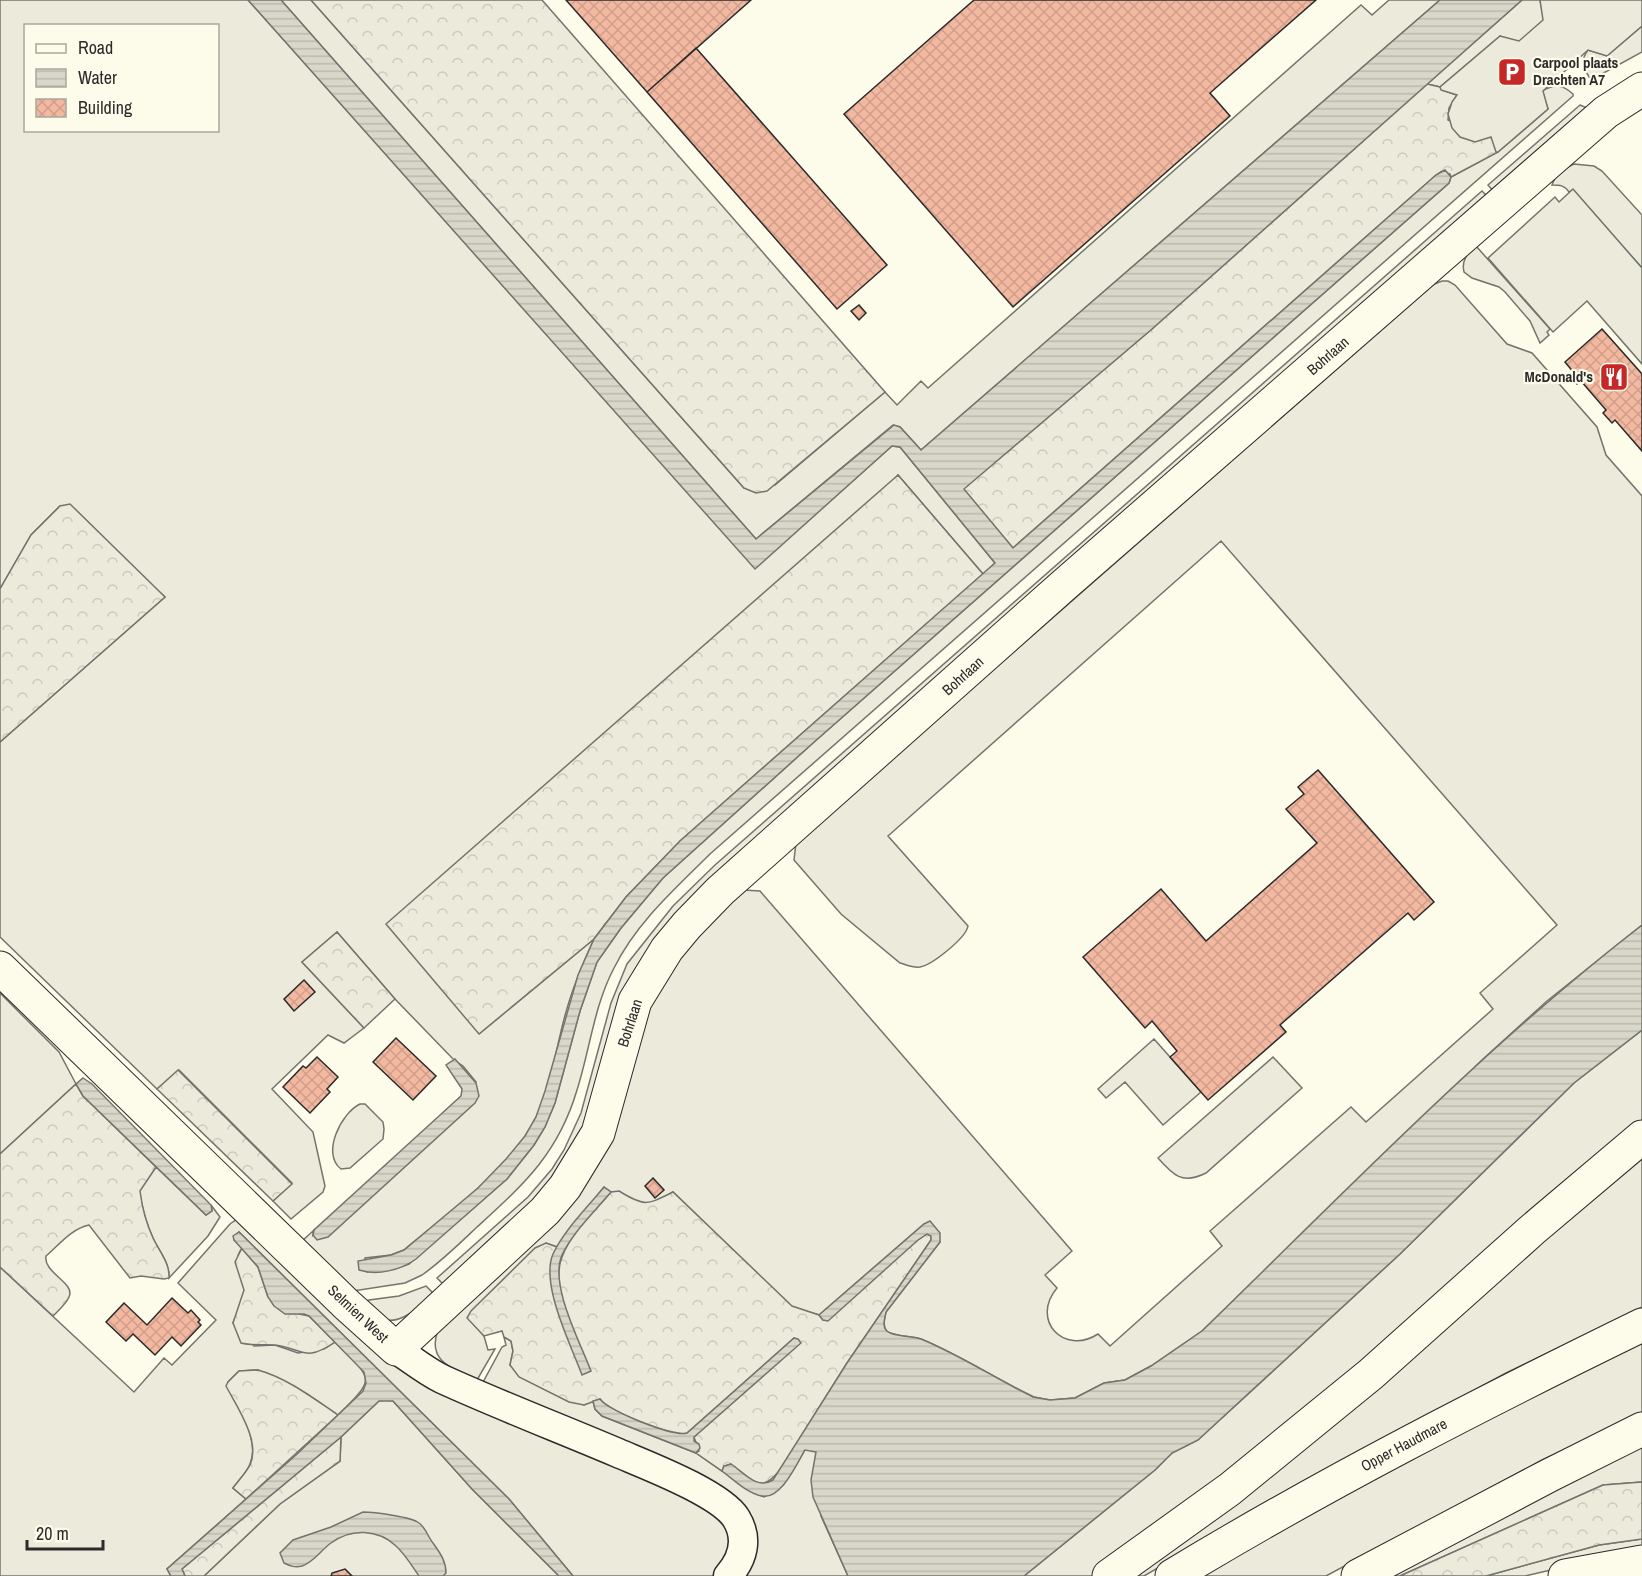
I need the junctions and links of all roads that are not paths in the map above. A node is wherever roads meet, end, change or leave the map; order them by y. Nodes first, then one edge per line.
1 (1642, 89) edge
2 (0, 968) edge
3 (1642, 1137) edge
4 (1642, 1324) edge
5 (396, 1349) junction
6 (1642, 1429) edge
7 (1642, 1562) edge
8 (728, 1576) edge
9 (1109, 1576) edge
10 (1172, 1576) edge
11 (1358, 1576) edge
12 (1565, 1576) edge

1 - 5 main road, Bohrlaan
2 - 5 main road, Selmien West
3 - 9 main road
4 - 10 main road, Opper Haudmare
5 - 8 street, Selmien West
6 - 11 main road
7 - 12 main road

